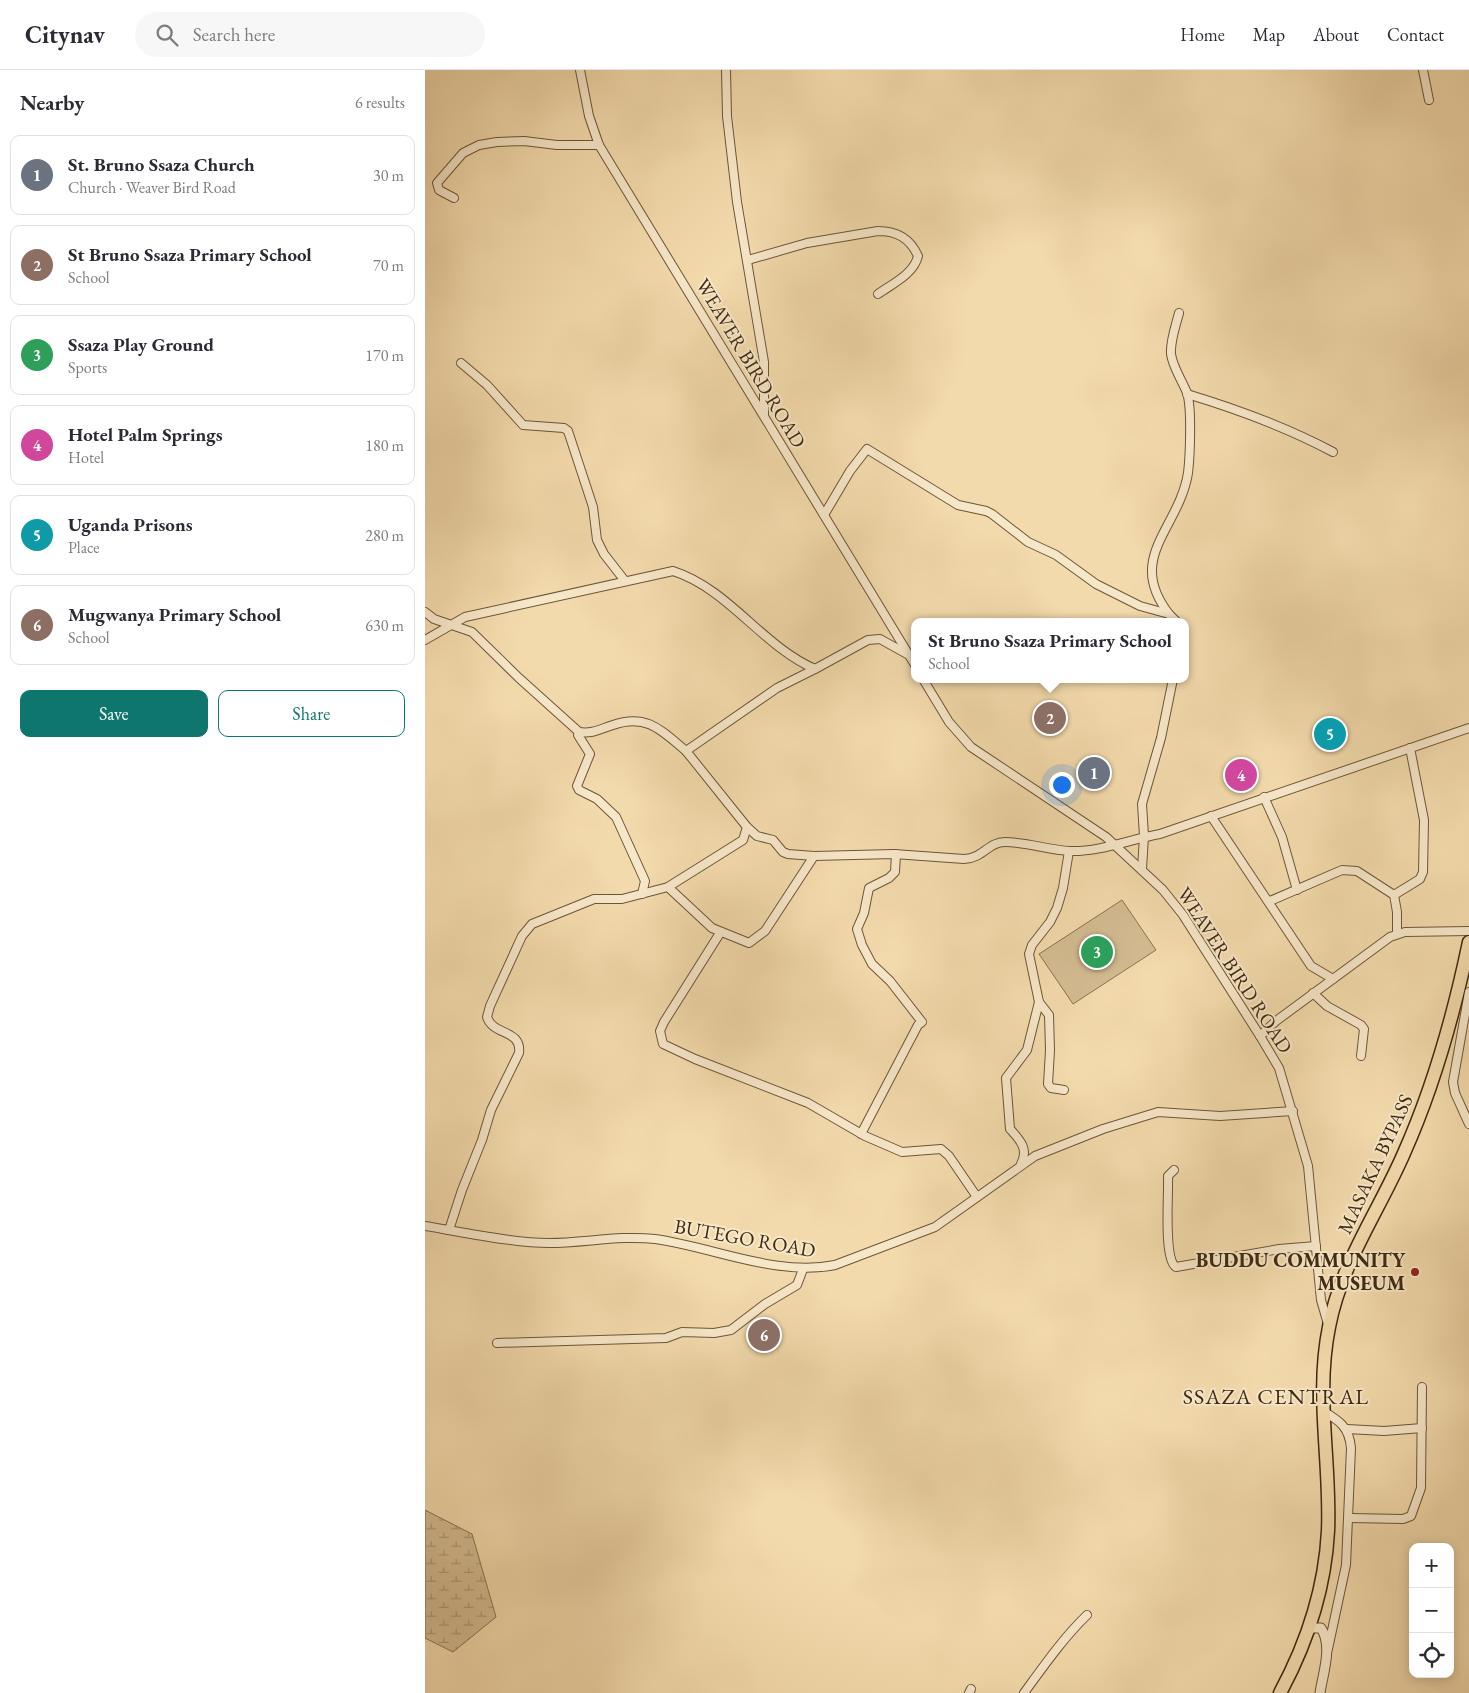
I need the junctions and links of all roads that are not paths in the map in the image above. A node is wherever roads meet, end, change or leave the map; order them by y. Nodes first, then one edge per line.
1 (580, 70) edge
2 (726, 70) edge
3 (1423, 70) edge
4 (1429, 100) dead end
5 (599, 145) junction
6 (454, 198) dead end
7 (748, 260) junction
8 (878, 294) dead end
9 (1179, 313) dead end
10 (461, 363) dead end
11 (1187, 394) junction
12 (764, 414) junction
13 (1333, 452) dead end
14 (824, 515) junction
15 (625, 582) junction
16 (425, 612) edge
17 (1169, 614) junction
18 (1173, 618) edge
19 (449, 626) junction
20 (425, 640) edge
21 (909, 655) junction
22 (911, 658) edge
23 (815, 669) junction
24 (925, 683) edge
25 (1172, 683) edge
26 (1469, 728) edge
27 (579, 732) junction
28 (1410, 748) junction
29 (686, 751) junction
30 (1264, 798) junction
31 (1211, 816) junction
32 (747, 827) junction
33 (757, 836) junction
34 (1144, 836) junction
35 (743, 840) junction
36 (1115, 845) junction
37 (1069, 851) junction
38 (896, 854) junction
39 (814, 856) junction
40 (1142, 869) junction
41 (645, 880) junction
42 (668, 887) junction
43 (657, 890) junction
44 (1297, 890) junction
45 (642, 894) junction
46 (1394, 895) junction
47 (1270, 901) junction
48 (1469, 931) edge
49 (720, 933) junction
50 (1397, 934) junction
51 (1469, 942) edge
52 (1333, 980) junction
53 (1466, 989) edge
54 (1313, 993) junction
55 (1039, 1002) junction
56 (1260, 1036) junction
57 (1361, 1056) dead end
58 (1063, 1090) dead end
59 (1293, 1111) junction
60 (1469, 1124) edge
61 (861, 1134) junction
62 (1020, 1166) junction
63 (1174, 1170) dead end
64 (977, 1197) junction
65 (425, 1226) edge
66 (449, 1230) junction
67 (1316, 1246) junction
68 (803, 1269) junction
69 (1329, 1326) junction
70 (497, 1343) dead end
71 (1422, 1387) dead end
72 (1323, 1411) junction
73 (1422, 1428) junction
74 (1347, 1429) junction
75 (1349, 1518) junction
76 (1087, 1615) dead end
77 (1309, 1628) junction
78 (1327, 1654) junction
79 (1024, 1693) edge
80 (1280, 1693) edge
81 (1320, 1693) edge

1 - 5 street, WEAVER BIRD ROAD
2 - 7 street
3 - 4 street
5 - 6 street
5 - 12 street, WEAVER BIRD ROAD
7 - 8 street
7 - 12 street
9 - 11 street
10 - 15 street
11 - 13 street
11 - 17 street
12 - 14 street, WEAVER BIRD ROAD
14 - 17 street
14 - 21 street, WEAVER BIRD ROAD
15 - 19 street
15 - 23 street
16 - 19 street
17 - 18 street
19 - 20 street
19 - 27 street
21 - 22 street, WEAVER BIRD ROAD
21 - 23 street
23 - 29 street
24 - 36 street, WEAVER BIRD ROAD
25 - 34 street
26 - 28 street
27 - 29 street
27 - 41 street
28 - 30 street
28 - 46 street
29 - 32 street
30 - 31 street
30 - 44 street
31 - 34 street
31 - 47 street
32 - 33 street
32 - 35 street
33 - 35 street
33 - 39 street
34 - 36 street
34 - 40 street
35 - 42 street
36 - 37 street
36 - 40 street, WEAVER BIRD ROAD
37 - 38 street
37 - 55 street
38 - 39 street
38 - 61 street
39 - 49 street
40 - 56 street, WEAVER BIRD ROAD
41 - 43 street
41 - 45 street
42 - 43 street
42 - 49 street
43 - 45 street
44 - 46 street
44 - 47 street
45 - 66 street
46 - 50 street
47 - 52 street
48 - 50 street
49 - 61 street
50 - 52 street
51 - 53 highway, MASAKA BYPASS
52 - 54 street
53 - 60 street
53 - 69 highway, MASAKA BYPASS
54 - 56 street
54 - 57 street
55 - 58 street
55 - 62 street
56 - 59 street, WEAVER BIRD ROAD
59 - 62 street, BUTEGO ROAD
59 - 67 street, WEAVER BIRD ROAD
61 - 64 street
62 - 64 street, BUTEGO ROAD
63 - 67 street
64 - 68 street, BUTEGO ROAD
65 - 66 street, BUTEGO ROAD
66 - 68 street, BUTEGO ROAD
67 - 69 street, WEAVER BIRD ROAD
68 - 70 street
69 - 72 highway, MASAKA BYPASS
71 - 73 street
72 - 74 street
72 - 77 highway, MASAKA BYPASS
73 - 74 street
73 - 75 street
74 - 75 street
75 - 78 street
76 - 79 street
77 - 78 street
77 - 80 highway, MASAKA BYPASS
78 - 81 street

